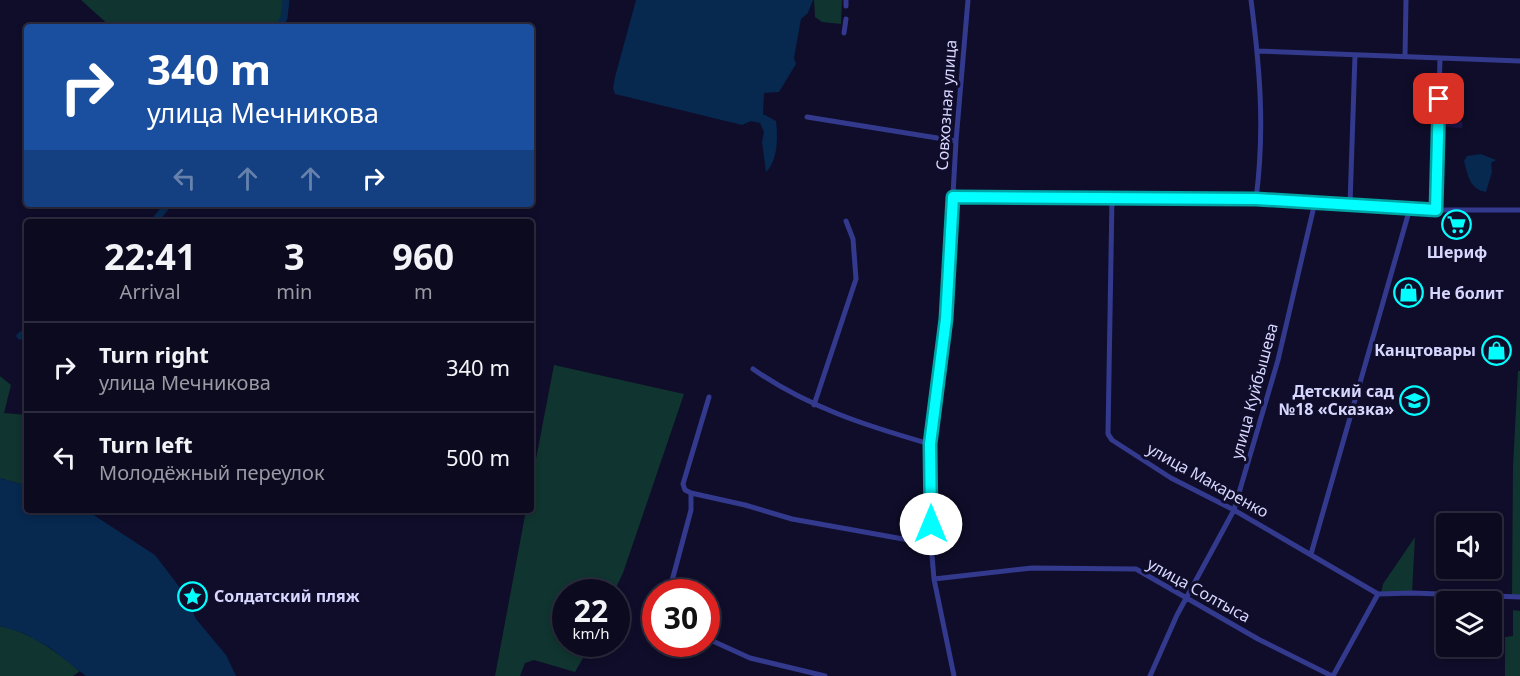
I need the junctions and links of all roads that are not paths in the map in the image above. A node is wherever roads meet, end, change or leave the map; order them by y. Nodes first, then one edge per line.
1 (968, 0) edge
2 (1251, 0) edge
3 (1406, 0) edge
4 (846, 19) dead end
5 (844, 33) dead end
6 (1258, 51) junction
7 (1355, 55) junction
8 (1405, 57) junction
9 (1440, 58) junction
10 (1520, 61) edge
11 (807, 117) dead end
12 (956, 141) junction
13 (953, 197) junction
14 (1112, 197) junction
15 (1256, 199) junction
16 (1315, 202) junction
17 (1350, 204) junction
18 (1410, 208) junction
19 (1436, 210) junction
20 (1520, 210) edge
21 (846, 221) dead end
22 (753, 369) dead end
23 (710, 398) dead end
24 (814, 405) junction
25 (930, 444) junction
26 (690, 493) junction
27 (1234, 510) junction
28 (931, 544) junction
29 (1311, 554) junction
30 (672, 579) edge
31 (934, 579) junction
32 (1377, 594) junction
33 (1187, 596) junction
34 (1520, 597) edge
35 (720, 644) edge
36 (825, 676) edge
37 (954, 676) edge
38 (1150, 676) edge
39 (1332, 676) edge

1 - 12 street, Совхозная улица
2 - 6 street
3 - 8 street
4 - 5 street
6 - 7 street
6 - 15 street
7 - 8 street
7 - 17 street
8 - 9 street
9 - 10 street
9 - 19 street
11 - 12 street
12 - 13 street, Совхозная улица
13 - 14 street
13 - 25 street, Совхозная улица
14 - 15 street
14 - 27 street, улица Макаренко
15 - 16 street
16 - 17 street
16 - 27 street, улица Куйбышева
17 - 18 street
18 - 19 street
18 - 29 street
19 - 20 street
21 - 24 street
22 - 24 street
23 - 26 street
24 - 25 street
25 - 28 street, Совхозная улица
26 - 28 street
26 - 30 street
27 - 29 street, улица Макаренко
27 - 33 street, улица Куйбышева
28 - 31 street, Совхозная улица
29 - 32 street, улица Макаренко
31 - 33 street, улица Солтыса
31 - 37 street, Совхозная улица
32 - 34 street
32 - 39 street
33 - 38 street, улица Куйбышева
33 - 39 street, улица Солтыса
35 - 36 street

